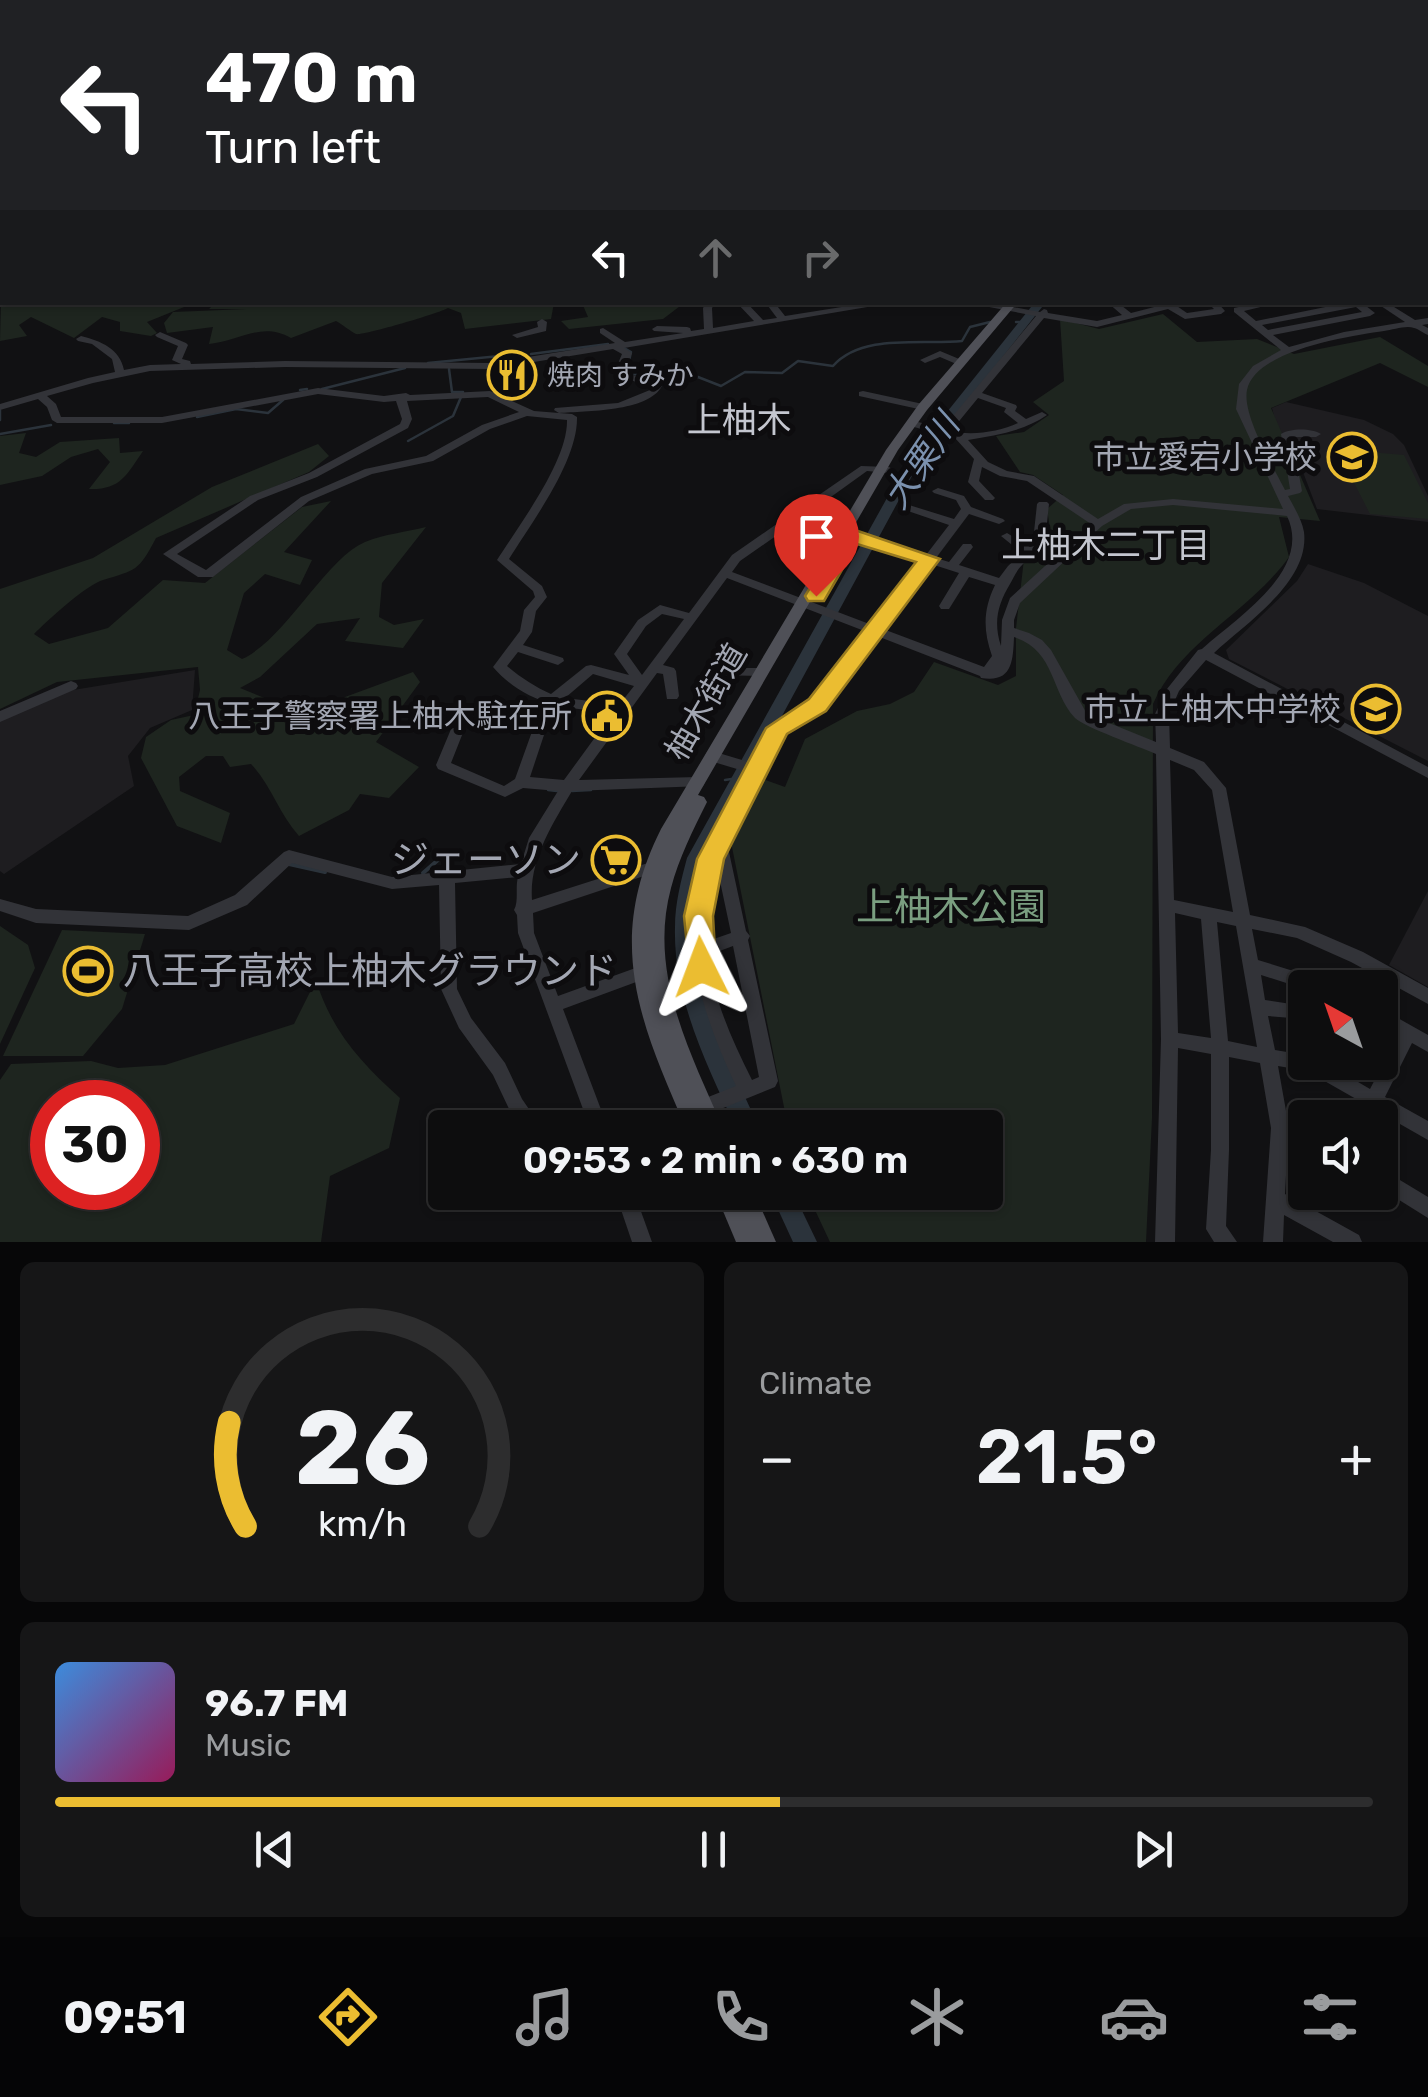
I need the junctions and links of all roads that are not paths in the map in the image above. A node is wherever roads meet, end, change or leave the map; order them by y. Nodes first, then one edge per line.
1 (710, 305) edge
2 (743, 305) edge
3 (771, 305) edge
4 (825, 305) edge
5 (875, 305) edge
6 (1053, 305) edge
7 (1115, 305) edge
8 (1163, 305) edge
9 (1168, 305) edge
10 (1214, 305) edge
11 (1263, 305) edge
12 (1346, 305) edge
13 (1359, 305) edge
14 (1384, 305) edge
15 (1017, 306) edge
16 (833, 312) junction
17 (1044, 313) junction
18 (1129, 316) junction
19 (783, 320) junction
20 (1428, 321) edge
21 (542, 322) dead end
22 (1325, 322) junction
23 (761, 323) junction
24 (1256, 324) junction
25 (1414, 324) junction
26 (657, 329) dead end
27 (603, 332) dead end
28 (704, 332) junction
29 (1428, 332) edge
30 (1267, 333) junction
31 (160, 335) dead end
32 (1348, 337) junction
33 (81, 339) dead end
34 (620, 346) junction
35 (1287, 350) junction
36 (925, 360) dead end
37 (530, 361) junction
38 (961, 363) junction
39 (188, 366) junction
40 (120, 373) junction
41 (864, 394) dead end
42 (975, 394) junction
43 (39, 395) junction
44 (406, 396) junction
45 (0, 407) edge
46 (524, 412) junction
47 (1042, 415) dead end
48 (923, 420) junction
49 (1027, 424) junction
50 (944, 432) junction
51 (1316, 434) dead end
52 (962, 438) junction
53 (979, 460) junction
54 (885, 469) junction
55 (938, 491) dead end
56 (1282, 494) junction
57 (989, 498) dead end
58 (1043, 504) dead end
59 (910, 508) dead end
60 (967, 509) junction
61 (799, 511) junction
62 (1291, 512) junction
63 (999, 520) dead end
64 (956, 523) junction
65 (1098, 524) junction
66 (853, 534) junction
67 (1007, 536) dead end
68 (966, 547) dead end
69 (1027, 551) junction
70 (930, 559) junction
71 (959, 569) junction
72 (724, 573) junction
73 (1004, 584) junction
74 (944, 606) dead end
75 (810, 609) junction
76 (690, 618) junction
77 (1008, 632) junction
78 (873, 633) junction
79 (516, 647) junction
80 (1203, 653) junction
81 (558, 661) dead end
82 (653, 668) junction
83 (718, 672) dead end
84 (762, 672) junction
85 (986, 675) junction
86 (642, 684) junction
87 (71, 686) dead end
88 (672, 696) dead end
89 (552, 701) junction
90 (626, 706) junction
91 (0, 717) edge
92 (459, 725) dead end
93 (538, 729) dead end
94 (723, 759) junction
95 (755, 769) junction
96 (1428, 772) edge
97 (521, 782) junction
98 (698, 782) junction
99 (567, 786) junction
100 (719, 838) junction
101 (652, 868) junction
102 (525, 870) junction
103 (446, 878) junction
104 (0, 905) edge
105 (1166, 906) junction
106 (522, 910) junction
107 (1208, 914) junction
108 (1244, 921) junction
109 (742, 936) junction
110 (700, 951) junction
111 (1252, 965) junction
112 (641, 973) junction
113 (1288, 976) edge
114 (1428, 996) edge
115 (552, 1006) junction
116 (1260, 1007) junction
117 (1288, 1010) edge
118 (1398, 1026) edge
119 (1408, 1032) junction
120 (1170, 1039) junction
121 (1428, 1044) edge
122 (1223, 1048) junction
123 (1269, 1055) junction
124 (745, 1090) junction
125 (1374, 1099) junction
126 (520, 1110) edge
127 (592, 1110) edge
128 (701, 1110) edge
129 (701, 1110) edge
130 (706, 1110) edge
131 (1280, 1128) junction
132 (1288, 1131) edge
133 (1428, 1131) edge
134 (1398, 1189) edge
135 (1278, 1201) junction
136 (1428, 1208) edge
137 (630, 1210) edge
138 (734, 1210) edge
139 (744, 1210) edge
140 (748, 1241) edge
141 (642, 1242) edge
142 (1165, 1242) edge
143 (1226, 1242) edge
144 (1273, 1242) edge
145 (1352, 1242) edge

1 - 28 street
2 - 23 street
3 - 19 street
4 - 16 street
5 - 16 street
6 - 17 street
7 - 18 street
8 - 18 street
9 - 10 street
11 - 24 street
12 - 24 street
13 - 22 street
14 - 25 street
15 - 17 street
15 - 38 main road, 柚木街道
15 - 48 main road, 柚木街道
16 - 19 street
17 - 18 street
17 - 42 street
19 - 23 street
20 - 25 street
21 - 37 street
22 - 30 street
22 - 32 street
23 - 28 street
24 - 30 street
25 - 29 street
25 - 32 street
26 - 28 street
27 - 34 street
28 - 34 street
30 - 35 street
31 - 39 street
32 - 35 street
33 - 40 street
34 - 37 street
34 - 46 street
35 - 56 street
36 - 38 street
37 - 39 street
38 - 48 main road, 柚木街道
39 - 40 street
40 - 43 street
41 - 48 street
42 - 49 street
42 - 50 street
43 - 44 street
43 - 45 street
44 - 46 street
44 - 46 street
46 - 79 street
47 - 49 street
48 - 50 street
48 - 54 main road, 柚木街道
49 - 52 street
50 - 52 street
51 - 56 street
52 - 53 street
53 - 57 street
53 - 65 street
54 - 61 street
54 - 66 main road, 柚木街道
55 - 60 street
56 - 62 street
58 - 69 street
59 - 64 street
60 - 63 street
60 - 64 street
61 - 66 street
61 - 72 street
62 - 65 street
62 - 80 street
64 - 70 street
65 - 77 street
66 - 70 street
66 - 75 main road, 柚木街道
67 - 69 street
68 - 71 street
69 - 73 street
70 - 71 street
70 - 78 street
71 - 73 street
71 - 74 street
72 - 75 street
72 - 76 street
73 - 85 street
75 - 78 street
75 - 84 main road, 柚木街道
75 - 94 main road, 柚木街道
76 - 82 street
76 - 86 street
77 - 85 street
77 - 108 street
78 - 85 street
78 - 95 street
79 - 81 street
79 - 89 street
80 - 96 street
80 - 105 street
82 - 86 street
82 - 88 street
83 - 84 street
84 - 94 main road, 柚木街道
86 - 89 street
86 - 90 street
87 - 91 street
89 - 90 street
90 - 99 street
92 - 97 street
93 - 97 street
94 - 95 street
94 - 98 main road, 柚木街道
94 - 128 main road, 柚木街道
95 - 100 street
97 - 99 street
98 - 99 street
98 - 101 main road, 柚木街道
99 - 102 street
100 - 109 street
100 - 110 street
101 - 106 street
101 - 112 main road, 柚木街道
102 - 103 street
102 - 106 street
103 - 104 street
103 - 126 street
105 - 107 street
105 - 120 street
106 - 115 street
107 - 108 street
107 - 122 street
108 - 111 street
108 - 114 street
109 - 110 street
109 - 124 street
110 - 124 street
111 - 113 street
111 - 116 street
112 - 115 street
112 - 129 main road, 柚木街道
115 - 127 street
116 - 117 street
116 - 123 street
118 - 119 street
119 - 121 street
119 - 125 street
120 - 122 street
120 - 142 street
122 - 123 street
122 - 143 street
123 - 125 street
123 - 131 street
124 - 130 street
125 - 133 street
131 - 132 street
131 - 135 street
134 - 136 street
135 - 144 street
135 - 145 street
137 - 141 street
138 - 140 main road
139 - 140 main road

